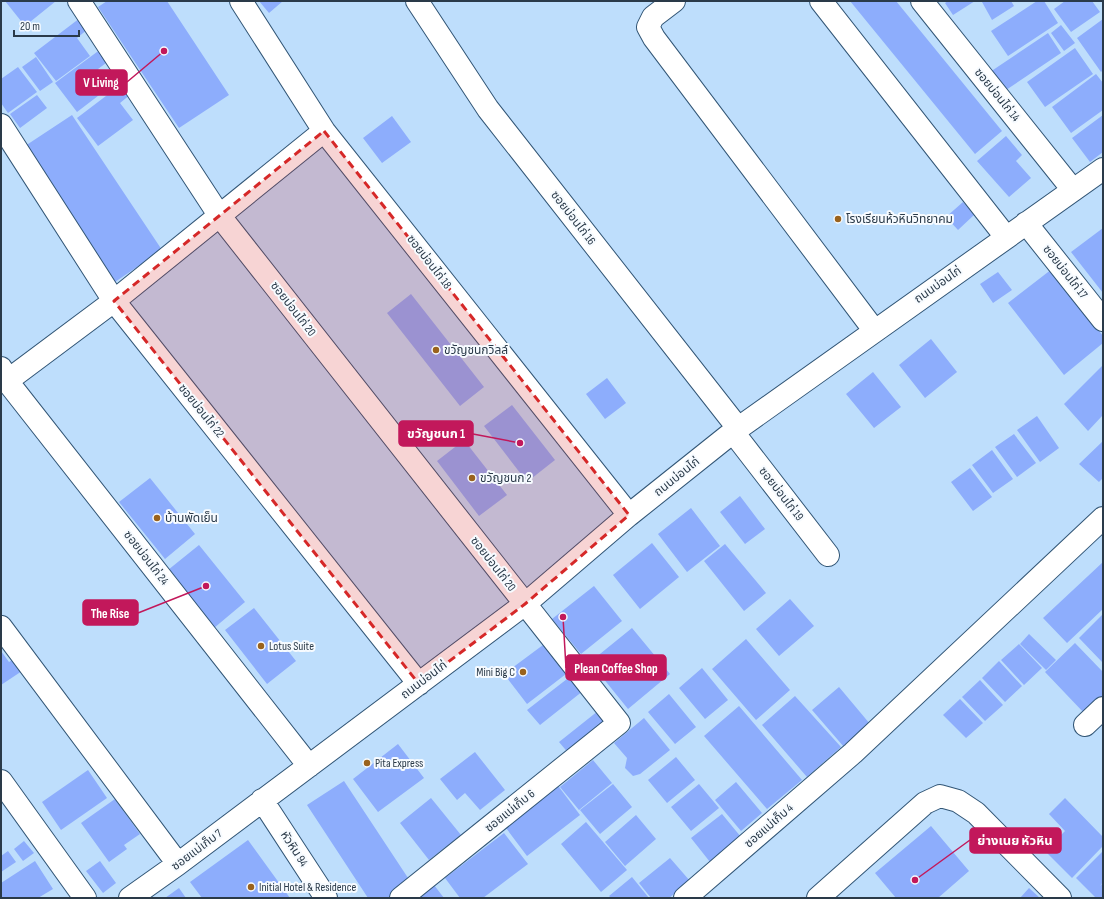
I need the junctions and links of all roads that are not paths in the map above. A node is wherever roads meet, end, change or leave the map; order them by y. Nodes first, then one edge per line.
1 (79, 1) edge
2 (241, 1) edge
3 (417, 1) edge
4 (674, 1) edge
5 (821, 1) edge
6 (922, 1) edge
7 (1, 126) edge
8 (324, 131) junction
9 (1103, 169) edge
10 (1073, 190) junction
11 (219, 215) junction
12 (1026, 223) junction
13 (1006, 237) junction
14 (114, 301) junction
15 (1103, 320) edge
16 (874, 330) junction
17 (4, 374) edge
18 (735, 430) junction
19 (630, 515) junction
20 (1103, 518) edge
21 (828, 555) dead end
22 (525, 604) junction
23 (1, 627) edge
24 (419, 684) junction
25 (1103, 708) edge
26 (619, 723) joint
27 (1085, 725) dead end
28 (309, 766) junction
29 (1, 781) edge
30 (262, 800) junction
31 (178, 864) junction
32 (85, 898) edge
33 (130, 898) edge
34 (326, 898) edge
35 (401, 898) edge
36 (685, 898) edge
37 (818, 898) edge
38 (1060, 898) edge

1 - 11 street, ซอยบ่อนไก่ 20
2 - 8 street, ซอยบ่อนไก่ 18
3 - 18 street, ซอยบ่อนไก่ 16
4 - 16 street
5 - 13 street
6 - 10 street, ซอยบ่อนไก่ 14
7 - 14 street, ซอยบ่อนไก่ 22
8 - 11 street
8 - 19 street, ซอยบ่อนไก่ 18
9 - 10 street, ถนนบ่อนไก่
10 - 12 street, ถนนบ่อนไก่
11 - 14 street
11 - 22 street, ซอยบ่อนไก่ 20
12 - 13 street, ถนนบ่อนไก่
12 - 15 street, ซอยบ่อนไก่ 17
13 - 16 street, ถนนบ่อนไก่
14 - 17 street
14 - 24 street, ซอยบ่อนไก่ 22
16 - 18 street, ถนนบ่อนไก่
17 - 28 street, ซอยบ่อนไก่ 24
18 - 19 street, ถนนบ่อนไก่
18 - 21 street, ซอยบ่อนไก่ 19
19 - 22 street, ถนนบ่อนไก่
20 - 36 street, ซอยแม่เก็บ 4
22 - 24 street, ถนนบ่อนไก่
22 - 26 street, ซอยบ่อนไก่ 20
23 - 31 street
24 - 28 street, ถนนบ่อนไก่
25 - 27 street
26 - 35 street, ซอยแม่เก็บ 6
28 - 30 street, ถนนบ่อนไก่
29 - 32 street
30 - 31 street, ซอยแม่เก็บ 7
30 - 34 street, หัวหิน 94
31 - 33 street, ซอยแม่เก็บ 7
37 - 38 street

